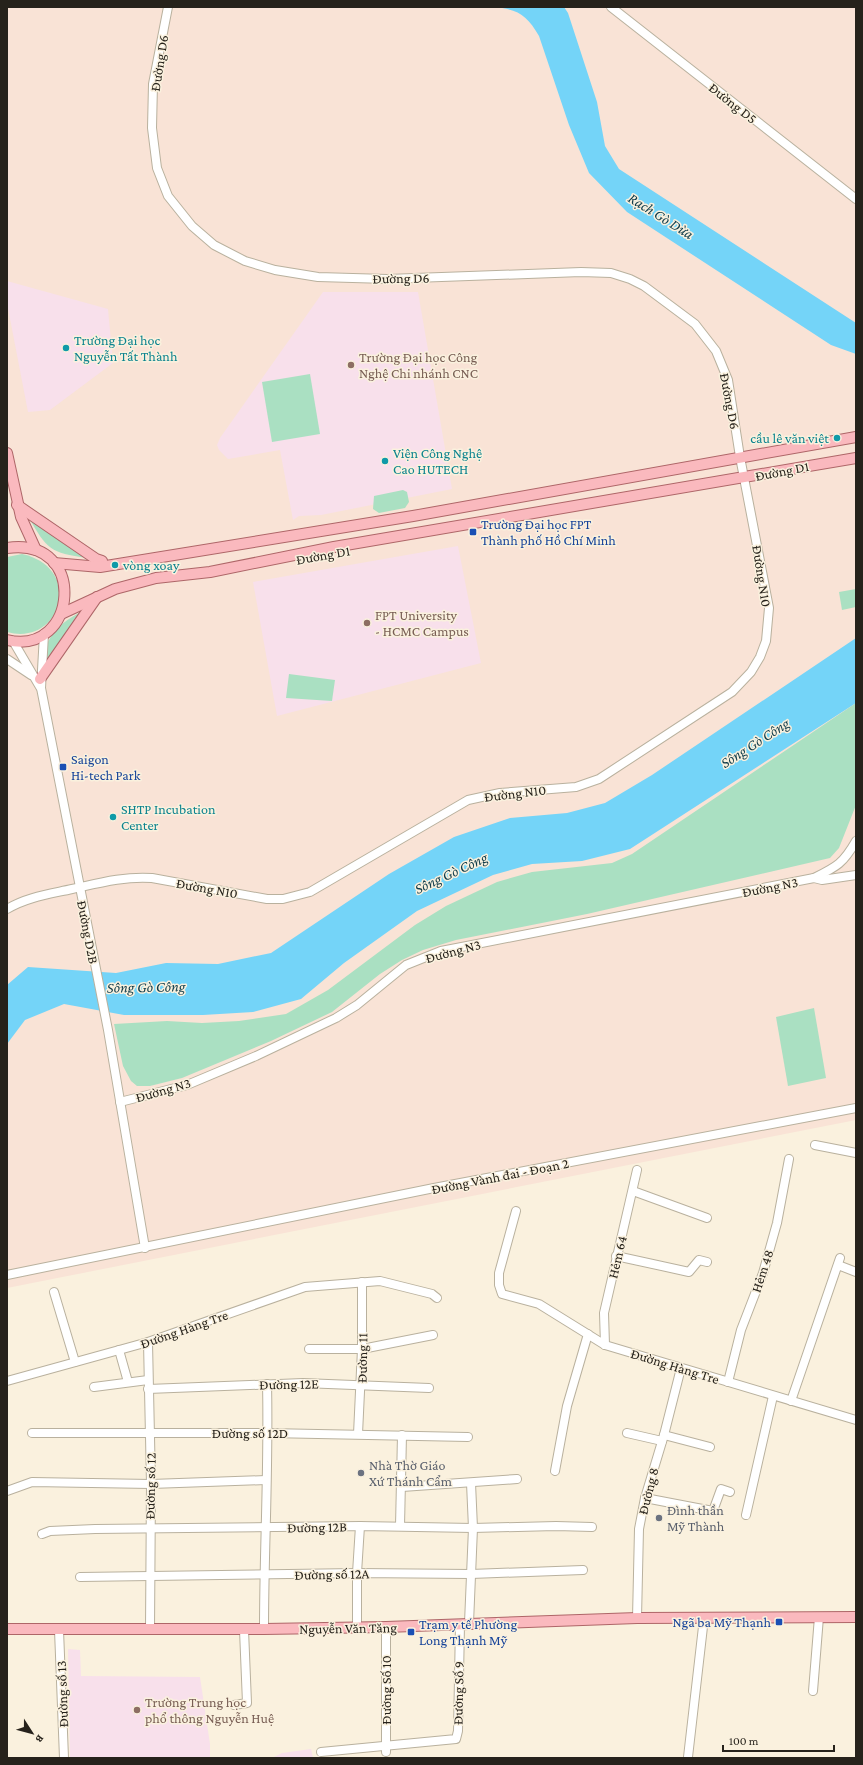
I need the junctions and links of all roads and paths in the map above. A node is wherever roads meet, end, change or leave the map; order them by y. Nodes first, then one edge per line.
1 (168, 7) edge
2 (611, 7) edge
3 (856, 199) edge
4 (856, 431) edge
5 (856, 437) edge
6 (777, 451) junction
7 (7, 453) edge
8 (740, 457) junction
9 (856, 458) edge
10 (744, 478) junction
11 (17, 505) junction
12 (468, 506) junction
13 (471, 523) junction
14 (241, 544) junction
15 (7, 548) edge
16 (36, 550) junction
17 (102, 561) junction
18 (54, 563) junction
19 (90, 566) junction
20 (98, 595) junction
21 (61, 614) junction
22 (44, 634) junction
23 (10, 640) edge
24 (7, 659) edge
25 (38, 681) junction
26 (856, 842) edge
27 (856, 875) edge
28 (814, 878) junction
29 (79, 888) junction
30 (7, 909) edge
31 (120, 1102) junction
32 (856, 1108) edge
33 (815, 1145) dead end
34 (856, 1153) edge
35 (789, 1158) dead end
36 (637, 1170) dead end
37 (633, 1191) junction
38 (516, 1211) dead end
39 (707, 1218) dead end
40 (145, 1248) junction
41 (616, 1256) junction
42 (707, 1262) dead end
43 (856, 1272) edge
44 (7, 1275) edge
45 (362, 1282) junction
46 (54, 1292) dead end
47 (437, 1298) dead end
48 (588, 1334) junction
49 (433, 1335) dead end
50 (148, 1342) junction
51 (605, 1345) junction
52 (309, 1349) dead end
53 (362, 1349) junction
54 (119, 1350) junction
55 (75, 1362) junction
56 (681, 1368) junction
57 (148, 1380) junction
58 (7, 1381) edge
59 (128, 1382) junction
60 (728, 1382) junction
61 (267, 1384) junction
62 (361, 1384) junction
63 (94, 1387) dead end
64 (429, 1388) dead end
65 (148, 1389) junction
66 (773, 1396) junction
67 (791, 1401) junction
68 (856, 1420) edge
69 (627, 1432) dead end
70 (32, 1433) dead end
71 (268, 1433) junction
72 (150, 1434) junction
73 (358, 1434) junction
74 (402, 1435) junction
75 (468, 1437) dead end
76 (663, 1438) junction
77 (710, 1447) dead end
78 (555, 1470) dead end
79 (517, 1479) dead end
80 (266, 1480) junction
81 (471, 1483) junction
82 (151, 1484) junction
83 (402, 1487) junction
84 (7, 1490) edge
85 (730, 1492) dead end
86 (645, 1498) junction
87 (746, 1515) dead end
88 (360, 1526) junction
89 (400, 1526) junction
90 (592, 1527) dead end
91 (265, 1528) junction
92 (473, 1528) junction
93 (150, 1529) junction
94 (42, 1534) dead end
95 (583, 1570) dead end
96 (357, 1573) junction
97 (471, 1574) junction
98 (264, 1575) junction
99 (151, 1576) junction
100 (80, 1577) dead end
101 (819, 1617) junction
102 (856, 1617) edge
103 (637, 1618) junction
104 (704, 1618) junction
105 (465, 1623) junction
106 (386, 1627) junction
107 (357, 1628) junction
108 (7, 1629) edge
109 (264, 1629) junction
110 (59, 1630) junction
111 (150, 1630) junction
112 (244, 1630) junction
113 (813, 1691) dead end
114 (234, 1705) dead end
115 (386, 1749) junction
116 (321, 1752) dead end
117 (688, 1757) edge
118 (64, 1758) edge

1 - 8 street, Đường D6
2 - 3 street, Đường D5
4 - 6 main road, Đường D1
5 - 6 main road, Đường D1
6 - 8 main road, Đường D1
7 - 11 main road
8 - 10 street, Đường N10
8 - 12 main road, Đường D1
9 - 10 main road, Đường D1
10 - 13 main road, Đường D1
10 - 29 street, Đường N10
11 - 16 main road
11 - 17 main road
12 - 13 main road
12 - 14 main road, Đường D1
13 - 20 main road, Đường D1
14 - 17 main road, Đường D1
14 - 19 main road, Đường D1
15 - 16 main road
16 - 18 main road
17 - 19 main road
18 - 19 main road, Đường D1
18 - 21 main road
20 - 21 main road, Đường D1
20 - 25 main road
21 - 22 main road
22 - 23 main road
22 - 25 street, Đường D2B
23 - 25 street, Đường D2B
24 - 25 street
25 - 29 street, Đường D2B
26 - 28 street, Đường N3
27 - 28 street, Đường N3
28 - 31 street, Đường N3
29 - 30 street, Đường N10
29 - 31 street, Đường D2B
31 - 40 street, Đường D2B
32 - 40 street, Đường Vành đai - Đoạn 2
33 - 34 street
35 - 60 street, Hẻm 48
36 - 37 street, Hẻm 64
37 - 39 street
37 - 41 street, Hẻm 64
38 - 48 street, Đường Hàng Tre
40 - 44 street, Đường Vành đai - Đoạn 2
41 - 42 street
41 - 51 street, Hẻm 64
43 - 67 street
45 - 47 street, Đường Hàng Tre
45 - 50 street, Đường Hàng Tre
45 - 53 street, Đường 11
46 - 55 street
48 - 51 street, Đường Hàng Tre
48 - 78 street
49 - 53 street
50 - 54 street, Đường Hàng Tre
50 - 57 street, Đường số 12
51 - 56 street, Đường Hàng Tre
52 - 53 street
53 - 62 street, Đường 11
54 - 55 street, Đường Hàng Tre
54 - 59 street
55 - 58 street, Đường Hàng Tre
56 - 60 street, Đường Hàng Tre
56 - 76 street, Đường 8
57 - 59 street
57 - 65 street, Đường số 12
59 - 63 street
60 - 66 street, Đường Hàng Tre
61 - 62 street, Đường 12E
61 - 65 street, Đường 12E
61 - 71 street
62 - 64 street, Đường 12E
62 - 73 street, Đường 11
65 - 72 street, Đường số 12
66 - 67 street, Đường Hàng Tre
66 - 87 street
67 - 68 street, Đường Hàng Tre
69 - 76 street
70 - 72 street, Đường số 12D
71 - 72 street, Đường số 12D
71 - 73 street, Đường số 12D
71 - 80 street
72 - 82 street, Đường số 12
73 - 74 street, Đường số 12D
74 - 75 street, Đường số 12D
74 - 83 street
76 - 77 street
76 - 86 street, Đường 8
79 - 81 street
80 - 82 street
80 - 91 street
81 - 83 street
81 - 92 street
82 - 84 street
82 - 93 street, Đường số 12
83 - 89 street
85 - 86 street
86 - 103 street, Đường 8
88 - 89 street, Đường 12B
88 - 91 street, Đường 12B
88 - 96 street
89 - 92 street, Đường 12B
90 - 92 street, Đường 12B
91 - 93 street, Đường 12B
91 - 98 street
92 - 97 street
93 - 94 street, Đường 12B
93 - 99 street, Đường số 12
95 - 97 street, Đường số 12A
96 - 97 street, Đường số 12A
96 - 98 street, Đường số 12A
96 - 107 street
97 - 105 street
98 - 99 street, Đường số 12A
98 - 109 street
99 - 100 street, Đường số 12A
99 - 111 street, Đường số 12
101 - 102 main road, Nguyễn Văn Tăng
101 - 104 main road, Nguyễn Văn Tăng
101 - 113 street
103 - 104 main road, Nguyễn Văn Tăng
103 - 105 main road, Nguyễn Văn Tăng
104 - 117 street
105 - 106 main road, Nguyễn Văn Tăng
105 - 115 street, Đường Số 9
106 - 107 main road, Nguyễn Văn Tăng
106 - 115 street, Đường Số 10
107 - 109 main road, Nguyễn Văn Tăng
108 - 110 main road, Nguyễn Văn Tăng
109 - 112 main road, Nguyễn Văn Tăng
110 - 111 main road, Nguyễn Văn Tăng
110 - 118 street, Đường số 13
111 - 112 main road, Nguyễn Văn Tăng
112 - 114 street
115 - 116 street

